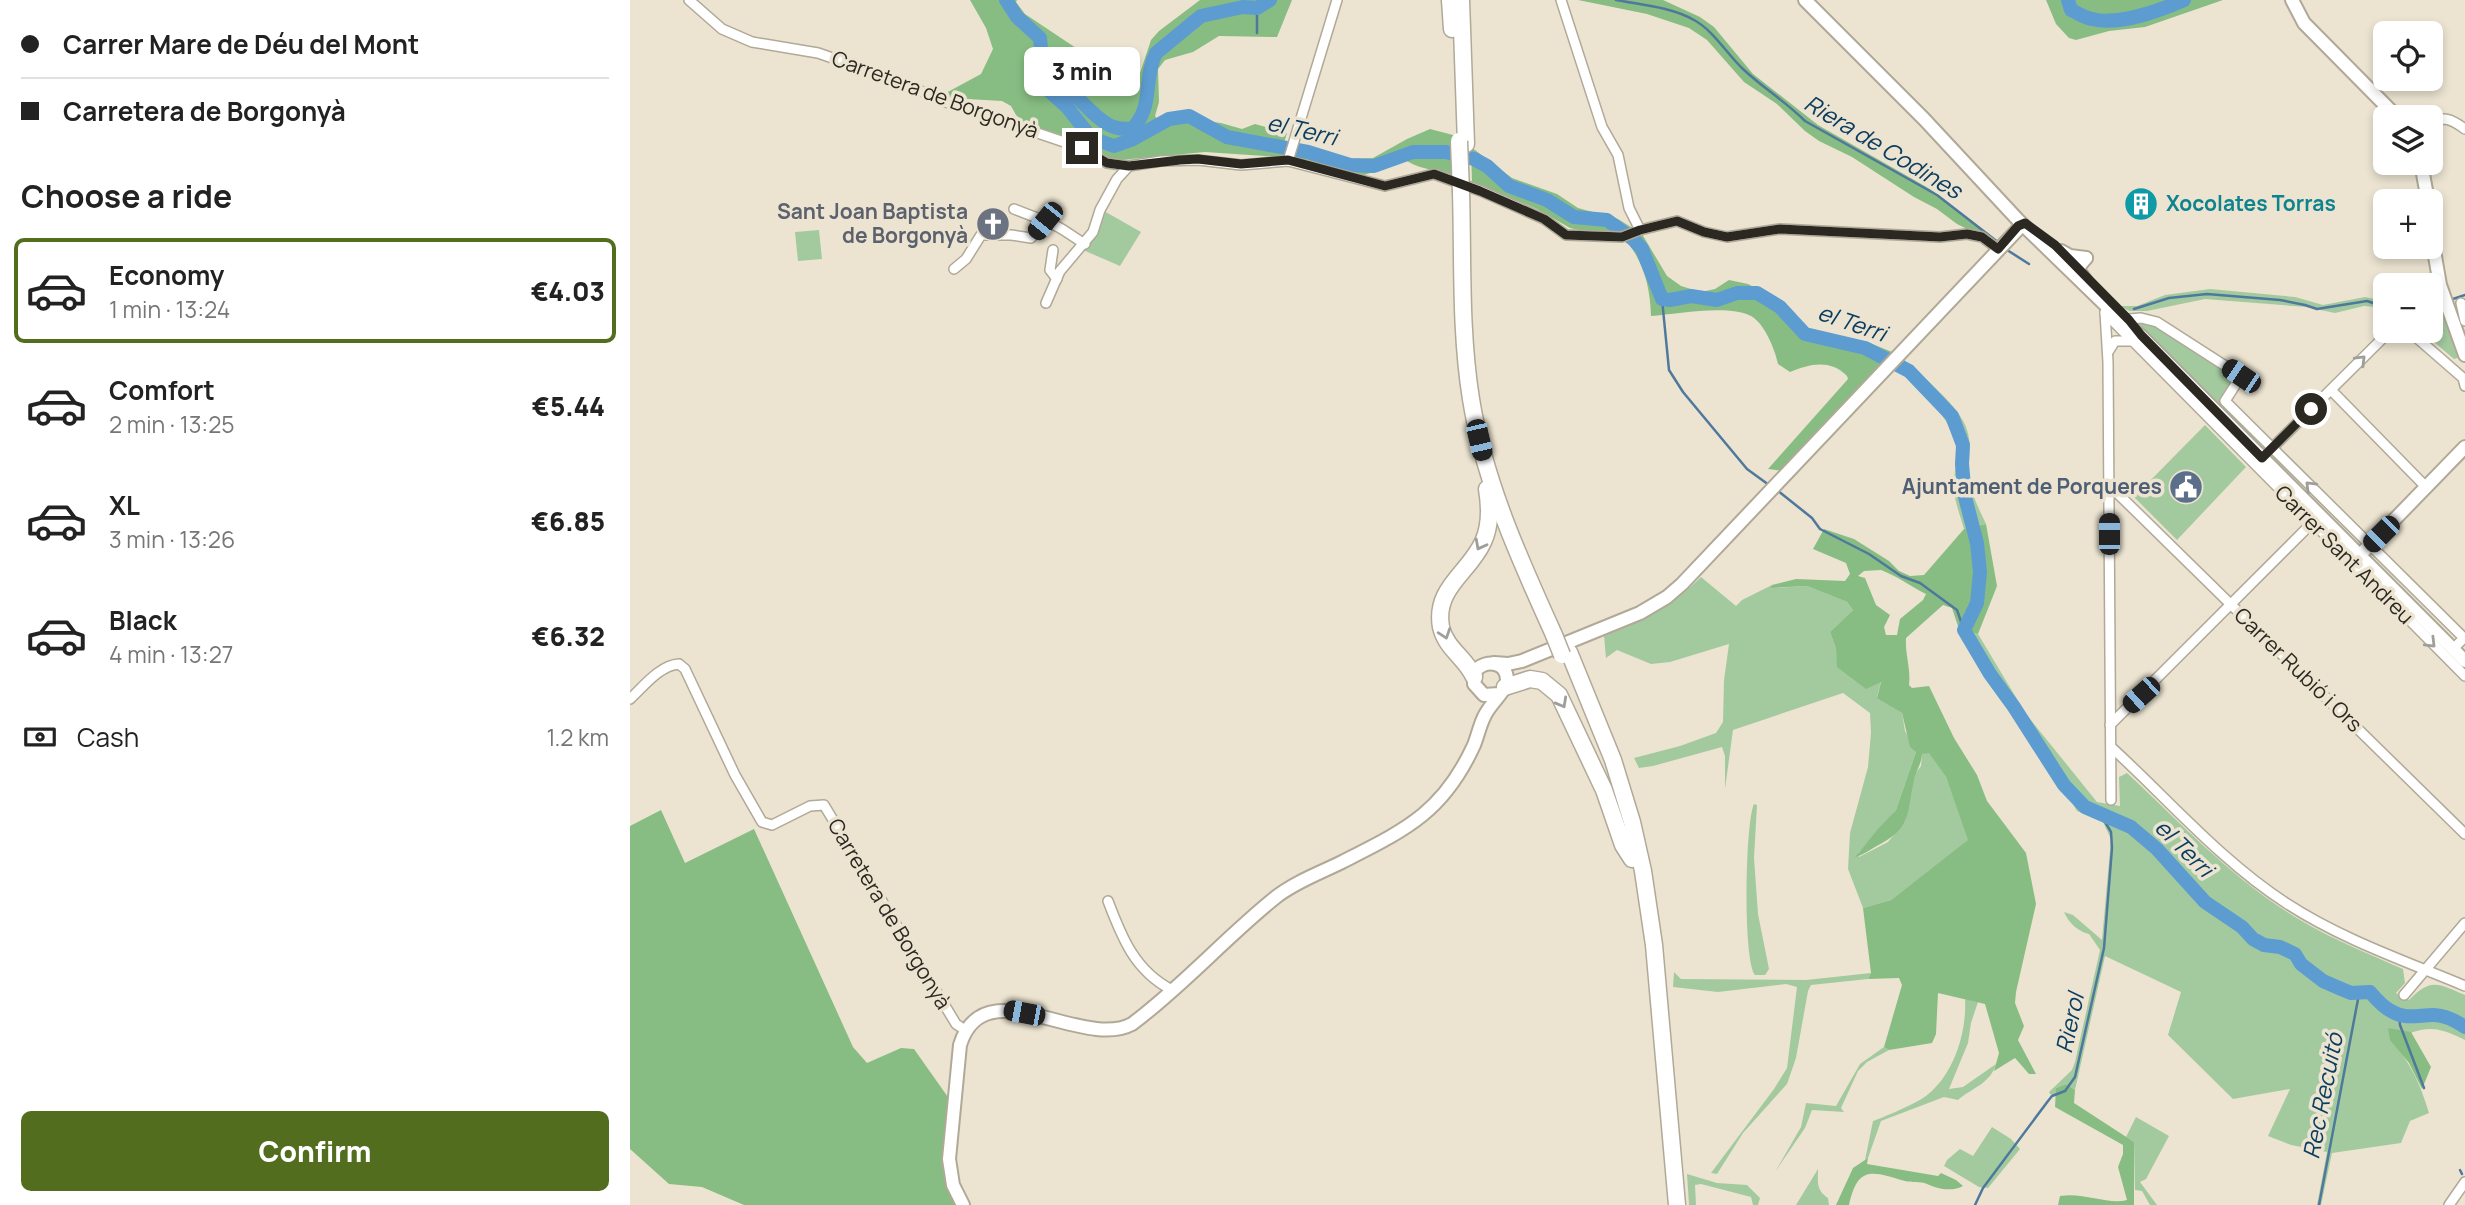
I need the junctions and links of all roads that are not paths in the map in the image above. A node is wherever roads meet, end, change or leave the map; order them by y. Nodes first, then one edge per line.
1 (689, 0) edge
2 (1337, 0) edge
3 (1450, 0) edge
4 (1459, 0) edge
5 (1468, 0) edge
6 (1561, 0) edge
7 (1805, 0) edge
8 (2292, 0) edge
9 (1463, 36) junction
10 (1458, 87) junction
11 (2385, 105) edge
12 (1924, 119) junction
13 (2443, 119) edge
14 (2465, 129) edge
15 (1463, 143) junction
16 (1288, 160) junction
17 (1129, 166) junction
18 (1982, 173) junction
19 (1464, 194) junction
20 (1014, 209) dead end
21 (1045, 221) junction
22 (2020, 225) junction
23 (1640, 230) junction
24 (1085, 244) junction
25 (2003, 244) junction
26 (2054, 247) junction
27 (1053, 250) dead end
28 (2434, 259) edge
29 (2080, 265) junction
30 (954, 269) dead end
31 (1057, 279) junction
32 (1046, 303) dead end
33 (2460, 303) dead end
34 (2104, 307) junction
35 (2129, 320) junction
36 (2465, 321) edge
37 (2136, 338) junction
38 (2378, 343) edge
39 (2422, 343) edge
40 (2464, 348) edge
41 (2108, 357) junction
42 (2464, 382) edge
43 (2331, 390) junction
44 (2465, 447) edge
45 (2272, 448) junction
46 (1483, 455) junction
47 (2460, 457) edge
48 (2262, 458) junction
49 (2109, 485) junction
50 (2427, 488) junction
51 (2131, 507) junction
52 (2109, 512) junction
53 (2312, 523) junction
54 (2370, 545) junction
55 (2359, 556) junction
56 (2231, 604) junction
57 (1558, 634) junction
58 (2453, 649) junction
59 (1565, 653) junction
60 (1522, 661) junction
61 (2465, 661) edge
62 (1494, 663) junction
63 (2465, 677) edge
64 (1477, 685) junction
65 (1504, 686) junction
66 (630, 699) edge
67 (2110, 704) junction
68 (2130, 705) junction
69 (1483, 718) junction
70 (2110, 725) junction
71 (2111, 747) junction
72 (2111, 800) dead end
73 (2465, 834) edge
74 (1632, 859) junction
75 (1108, 901) dead end
76 (2465, 923) edge
77 (2426, 970) junction
78 (2465, 986) edge
79 (1172, 990) junction
80 (2404, 995) dead end
81 (965, 1030) junction
82 (2465, 1181) edge
83 (963, 1205) edge
84 (1668, 1205) edge
85 (1677, 1205) edge
86 (2449, 1205) edge

1 - 17 street, Carretera de Borgonyà
2 - 16 street
3 - 10 highway
4 - 9 highway
4 - 10 highway
5 - 9 highway
6 - 23 street
7 - 12 main road
8 - 11 main road
9 - 15 highway
10 - 15 highway
12 - 18 main road
12 - 22 main road
13 - 14 street
15 - 19 highway
16 - 17 street, Carretera de Borgonyà
16 - 23 street, Carretera de Borgonyà
17 - 24 street
18 - 22 main road
18 - 26 main road
19 - 46 highway
19 - 57 highway
20 - 21 street
21 - 24 street
21 - 30 street
22 - 25 main road
22 - 26 main road
23 - 25 street, Carretera de Borgonyà
24 - 31 street
25 - 60 main road
26 - 29 main road
26 - 29 main road
26 - 34 main road
27 - 31 street
28 - 40 main road
29 - 34 main road
29 - 35 main road
31 - 32 street
33 - 36 street
34 - 37 main road
34 - 41 street
35 - 37 main road
35 - 45 street
37 - 41 street
37 - 48 main road
37 - 53 street, Carrer Sant Andreu
43 -> 38 street
39 - 42 street
41 - 49 street
43 - 45 street
43 - 50 street
44 - 47 main road
45 - 48 street
54 -> 45 street
46 - 57 highway
46 -> 64 highway
47 - 50 main road
48 - 55 main road
49 - 51 street, Carrer Rubió i Ors
49 - 52 street
50 - 54 main road
51 - 52 street
51 - 56 street, Carrer Rubió i Ors
52 - 67 street
53 - 56 street
53 -> 63 street, Carrer Sant Andreu
54 - 55 main road
54 - 58 street
55 - 58 main road
56 - 68 street
56 - 73 street, Carrer Rubió i Ors
57 - 59 highway
58 - 61 main road
59 - 74 highway
59 - 85 highway
60 - 62 main road
60 - 65 main road
62 - 64 main road
62 - 65 main road
64 - 65 main road
64 - 69 main road
65 - 69 main road
65 -> 74 highway
66 - 81 street, Carretera de Borgonyà
67 - 68 street
67 - 70 street
68 - 70 street
69 - 79 main road
70 - 71 street
71 - 72 street
71 - 77 street
74 - 84 highway
75 - 79 street
76 - 77 street
77 - 78 street
77 - 80 street
79 - 81 main road
81 - 83 main road
82 - 86 street

